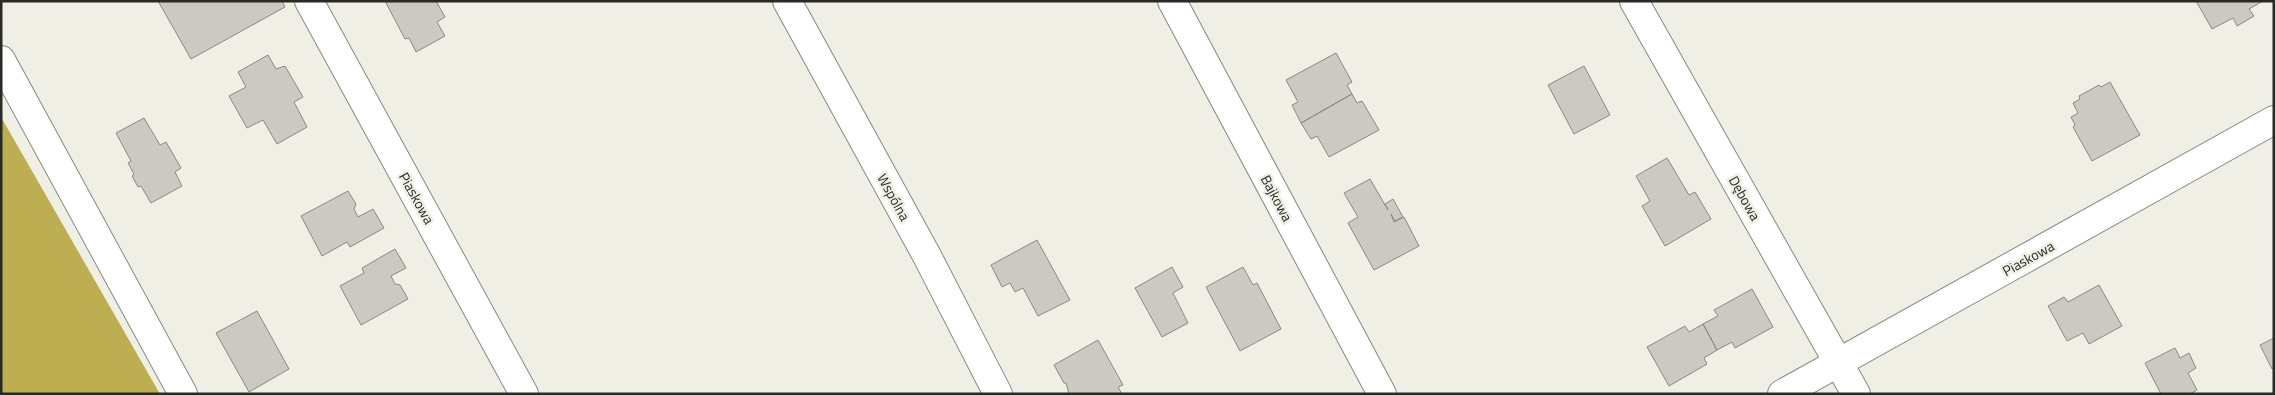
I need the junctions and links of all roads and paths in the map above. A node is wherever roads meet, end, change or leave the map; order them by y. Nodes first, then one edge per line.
1 (309, 1) edge
2 (788, 1) edge
3 (1172, 1) edge
4 (1634, 1) edge
5 (1, 60) edge
6 (2274, 120) edge
7 (1839, 363) junction
8 (183, 394) edge
9 (524, 394) edge
10 (998, 394) edge
11 (1382, 394) edge
12 (1782, 394) edge
13 (1856, 394) edge

1 - 9 street, Piaskowa
2 - 10 street, Wspólna
3 - 11 street, Bajkowa
4 - 7 street, Dębowa
5 - 8 street
6 - 7 street, Piaskowa
7 - 12 street, Piaskowa
7 - 13 street, Dębowa

